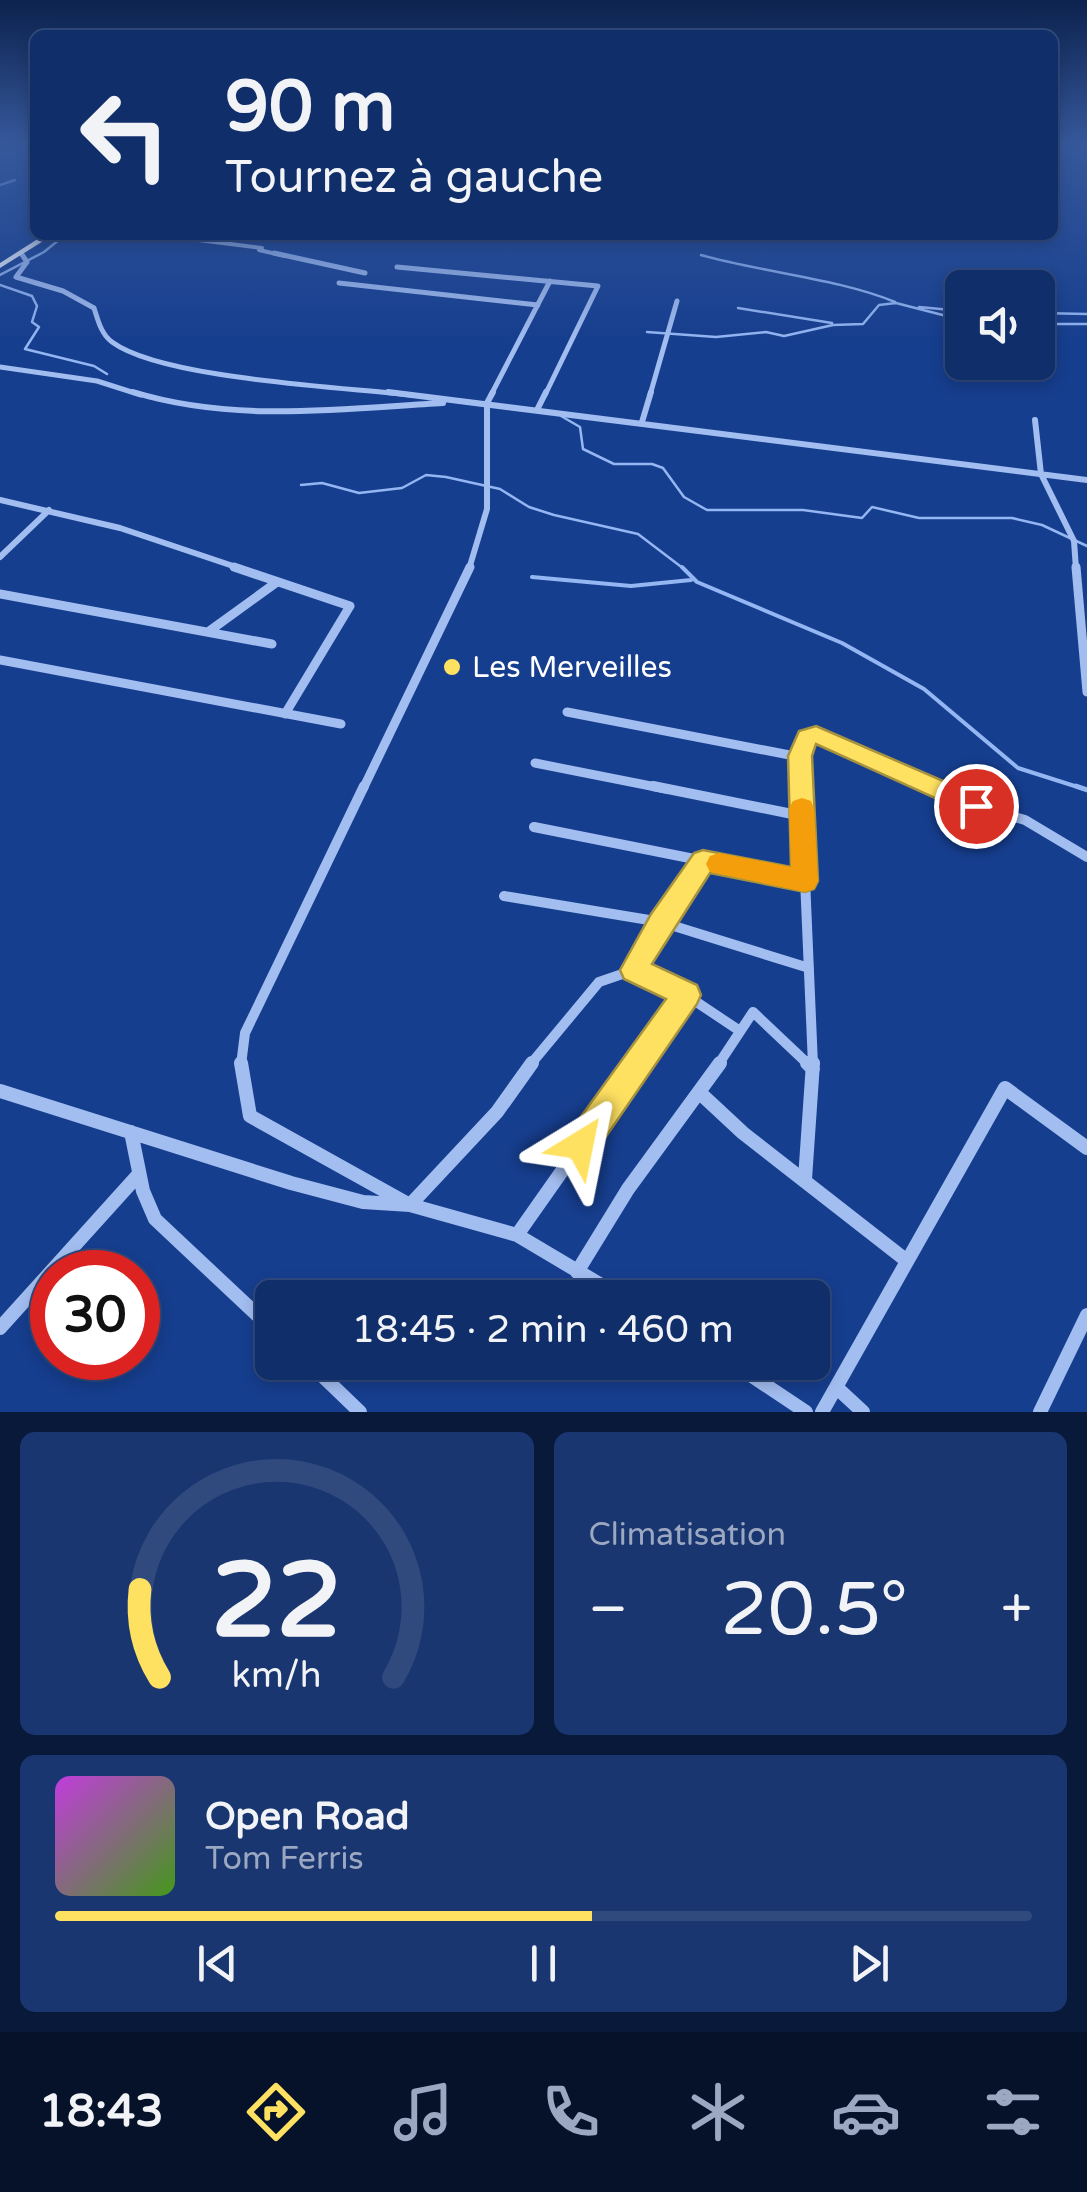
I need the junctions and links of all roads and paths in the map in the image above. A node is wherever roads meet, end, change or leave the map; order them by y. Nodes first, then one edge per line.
1 (40, 240) edge
2 (195, 240) edge
3 (20, 253) junction
4 (0, 266) edge
5 (397, 267) dead end
6 (365, 274) dead end
7 (510, 278) junction
8 (550, 282) junction
9 (339, 283) dead end
10 (496, 300) junction
11 (678, 301) dead end
12 (538, 304) junction
13 (0, 367) edge
14 (466, 402) junction
15 (487, 403) junction
16 (538, 408) junction
17 (1035, 420) dead end
18 (642, 422) junction
19 (1041, 474) junction
20 (1087, 480) edge
21 (0, 500) edge
22 (50, 510) junction
23 (0, 557) edge
24 (277, 582) junction
25 (0, 594) edge
26 (208, 632) junction
27 (272, 644) dead end
28 (1084, 649) edge
29 (0, 660) edge
30 (1087, 692) edge
31 (567, 712) dead end
32 (285, 714) junction
33 (342, 724) dead end
34 (800, 756) junction
35 (535, 763) dead end
36 (802, 816) junction
37 (534, 828) dead end
38 (1087, 858) edge
39 (703, 861) junction
40 (805, 881) junction
41 (504, 896) dead end
42 (660, 922) junction
43 (808, 968) junction
44 (634, 970) junction
45 (686, 995) junction
46 (740, 1031) junction
47 (813, 1068) junction
48 (0, 1091) edge
49 (700, 1093) junction
50 (131, 1132) junction
51 (1087, 1148) edge
52 (139, 1174) junction
53 (806, 1179) junction
54 (410, 1204) junction
55 (517, 1235) junction
56 (907, 1261) junction
57 (577, 1272) junction
58 (591, 1280) edge
59 (255, 1314) edge
60 (1087, 1315) edge
61 (0, 1328) edge
62 (327, 1380) edge
63 (758, 1380) edge
64 (836, 1388) junction
65 (360, 1412) edge
66 (806, 1412) edge
67 (822, 1412) edge
68 (863, 1412) edge
69 (1040, 1412) edge

1 - 3 highway
2 - 6 street
3 - 4 highway
3 - 14 street
5 - 7 street
7 - 8 street
7 - 10 street
8 - 12 street
8 - 16 street
9 - 10 street
10 - 12 street
11 - 18 street
12 - 15 street
13 - 14 street
14 - 15 street
15 - 16 street
15 - 54 street
16 - 18 street
17 - 19 street
18 - 19 street
19 - 20 street
19 - 28 street
21 - 22 street
22 - 23 street
22 - 24 street
24 - 26 street
24 - 32 street
25 - 26 street
26 - 27 street
28 - 30 street
29 - 32 street
31 - 34 street
32 - 33 street
34 - 36 street
34 - 38 street
35 - 36 street
36 - 40 street
37 - 39 street
39 - 40 street
39 - 42 street
40 - 43 street
41 - 42 street
42 - 43 street
42 - 44 street
43 - 47 street
44 - 45 street
44 - 54 street
45 - 46 street
45 - 55 street
46 - 47 street
46 - 49 street
47 - 53 street
48 - 50 street
49 - 53 street
49 - 57 street
50 - 52 street
50 - 54 street
51 - 56 street
52 - 59 street
52 - 61 street
53 - 56 street
54 - 55 street
55 - 57 street
56 - 64 street
57 - 58 street
60 - 69 street
62 - 65 street
63 - 66 street
64 - 67 street
64 - 68 street

